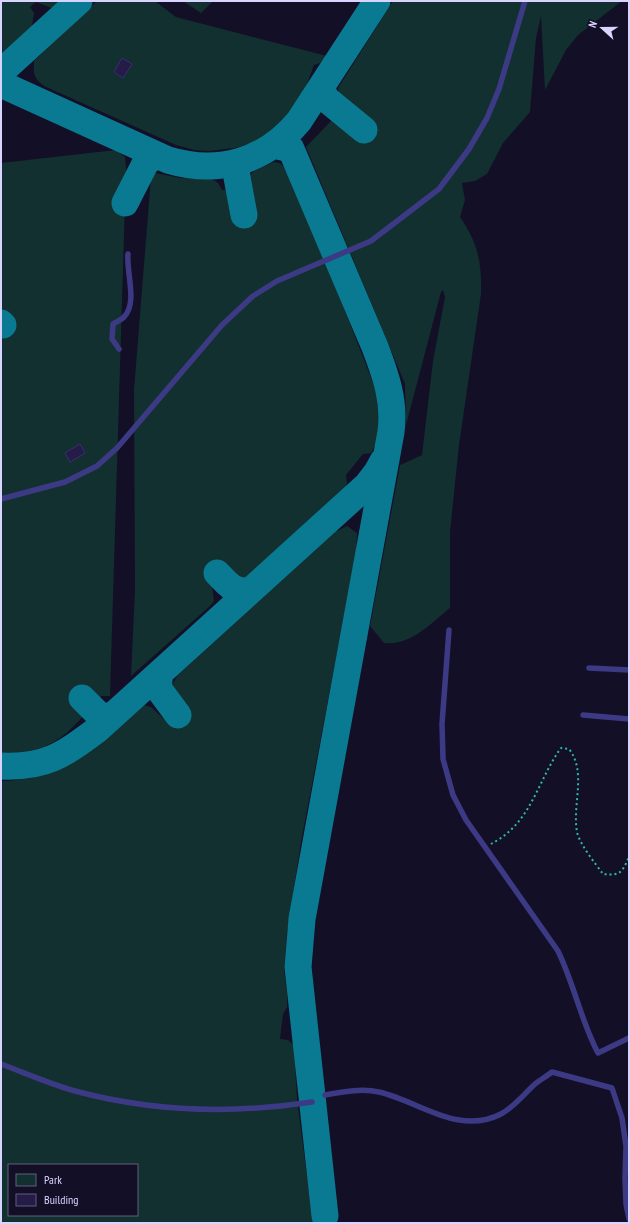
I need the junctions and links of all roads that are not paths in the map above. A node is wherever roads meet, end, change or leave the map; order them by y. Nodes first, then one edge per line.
1 (525, 1) edge
2 (128, 254) dead end
3 (119, 349) dead end
4 (1, 499) edge
5 (449, 630) dead end
6 (589, 668) dead end
7 (629, 670) edge
8 (583, 715) dead end
9 (629, 720) edge
10 (629, 1038) edge
11 (1, 1064) edge
12 (325, 1095) dead end
13 (312, 1102) dead end
14 (629, 1219) edge

1 - 4 lane
2 - 3 lane
5 - 10 lane
6 - 7 lane
8 - 9 lane
11 - 13 lane
12 - 14 lane

